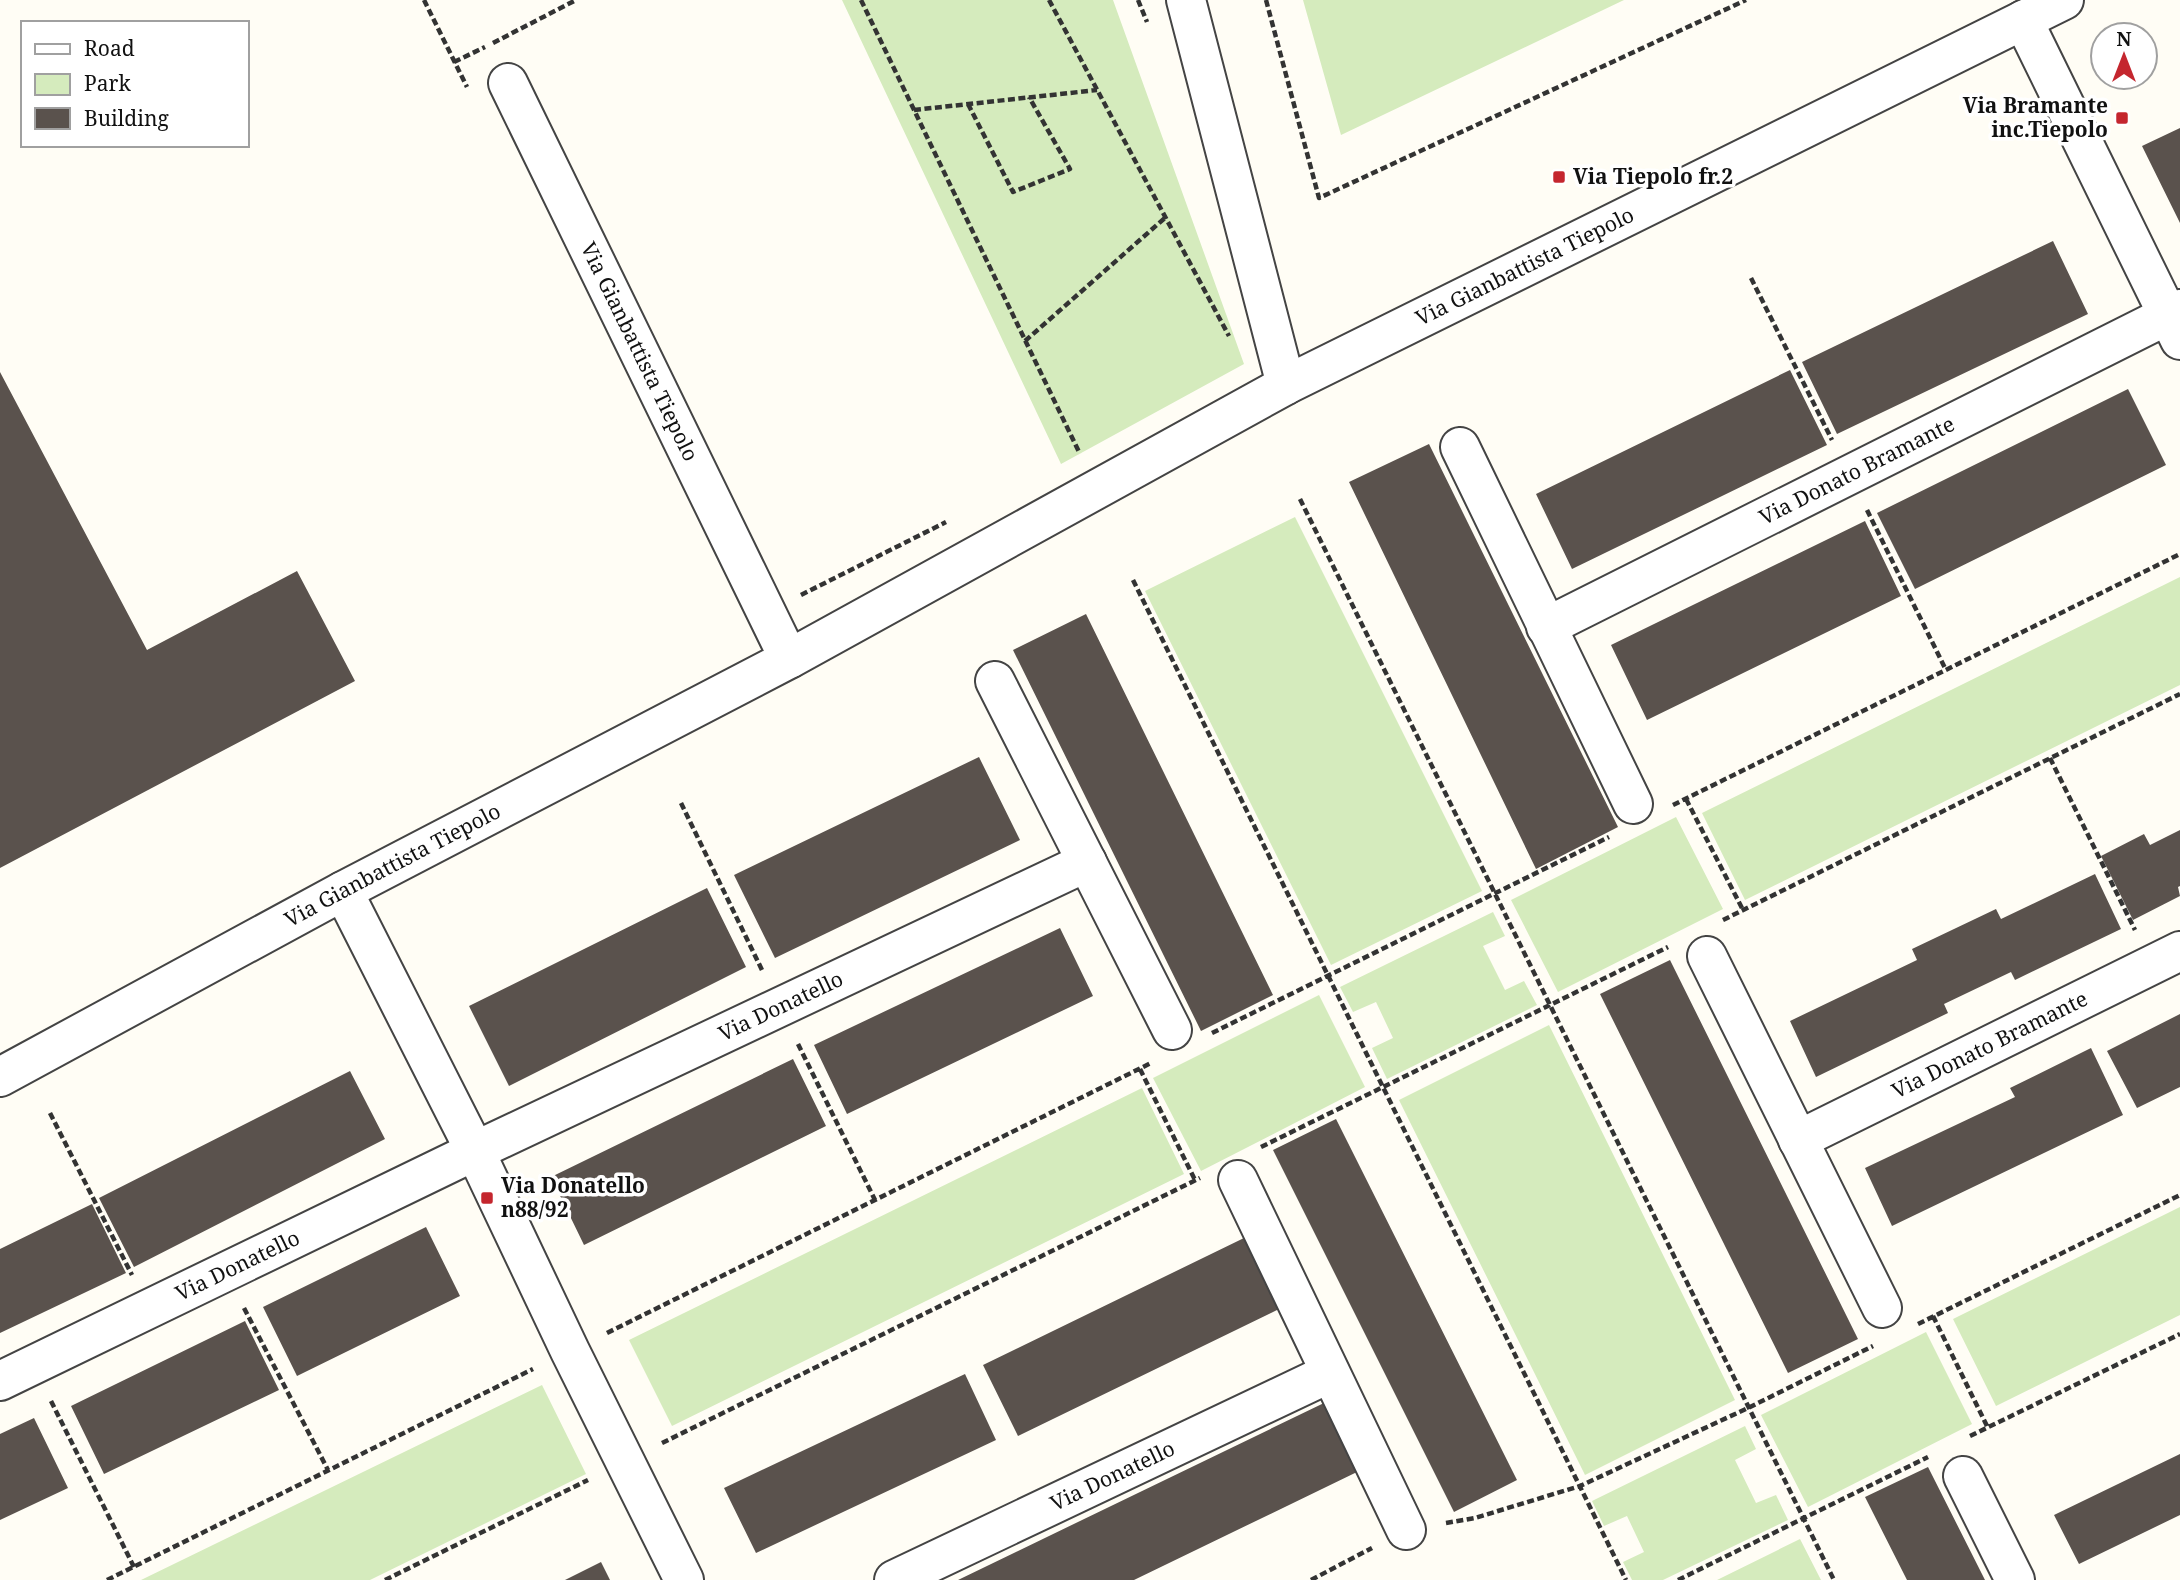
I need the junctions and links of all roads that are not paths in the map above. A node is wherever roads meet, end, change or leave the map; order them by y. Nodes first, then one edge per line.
1 (1185, 0) edge
2 (2064, 0) edge
3 (2023, 20) junction
4 (508, 83) dead end
5 (2176, 321) edge
6 (1286, 385) junction
7 (1460, 447) dead end
8 (1546, 627) junction
9 (789, 659) junction
10 (995, 681) dead end
11 (1638, 816) road end
12 (1087, 862) junction
13 (343, 891) junction
14 (1699, 941) road end
15 (2166, 958) edge
16 (1179, 1042) road end
17 (0, 1077) edge
18 (1798, 1140) junction
19 (475, 1150) junction
20 (1232, 1168) road end
21 (1882, 1308) dead end
22 (17, 1373) edge
23 (1330, 1373) junction
24 (1963, 1476) dead end
25 (1406, 1530) dead end
26 (684, 1580) edge
27 (894, 1580) edge
28 (2015, 1580) edge

1 - 6 street
2 - 3 street, Via Gianbattista Tiepolo
3 - 5 street, Via Donato Bramante
3 - 6 street, Via Gianbattista Tiepolo
4 - 9 street, Via Gianbattista Tiepolo
5 - 8 street, Via Donato Bramante
6 - 9 street, Via Gianbattista Tiepolo
7 - 8 street
8 - 11 street
9 - 13 street, Via Gianbattista Tiepolo
10 - 12 street
12 - 16 street
12 - 19 street, Via Donatello
13 - 17 street, Via Gianbattista Tiepolo
13 - 19 street
14 - 18 street
15 - 18 street, Via Donato Bramante
18 - 21 street
19 - 22 street, Via Donatello
19 - 26 street
20 - 23 street
23 - 25 street
23 - 27 street, Via Donatello
24 - 28 street

